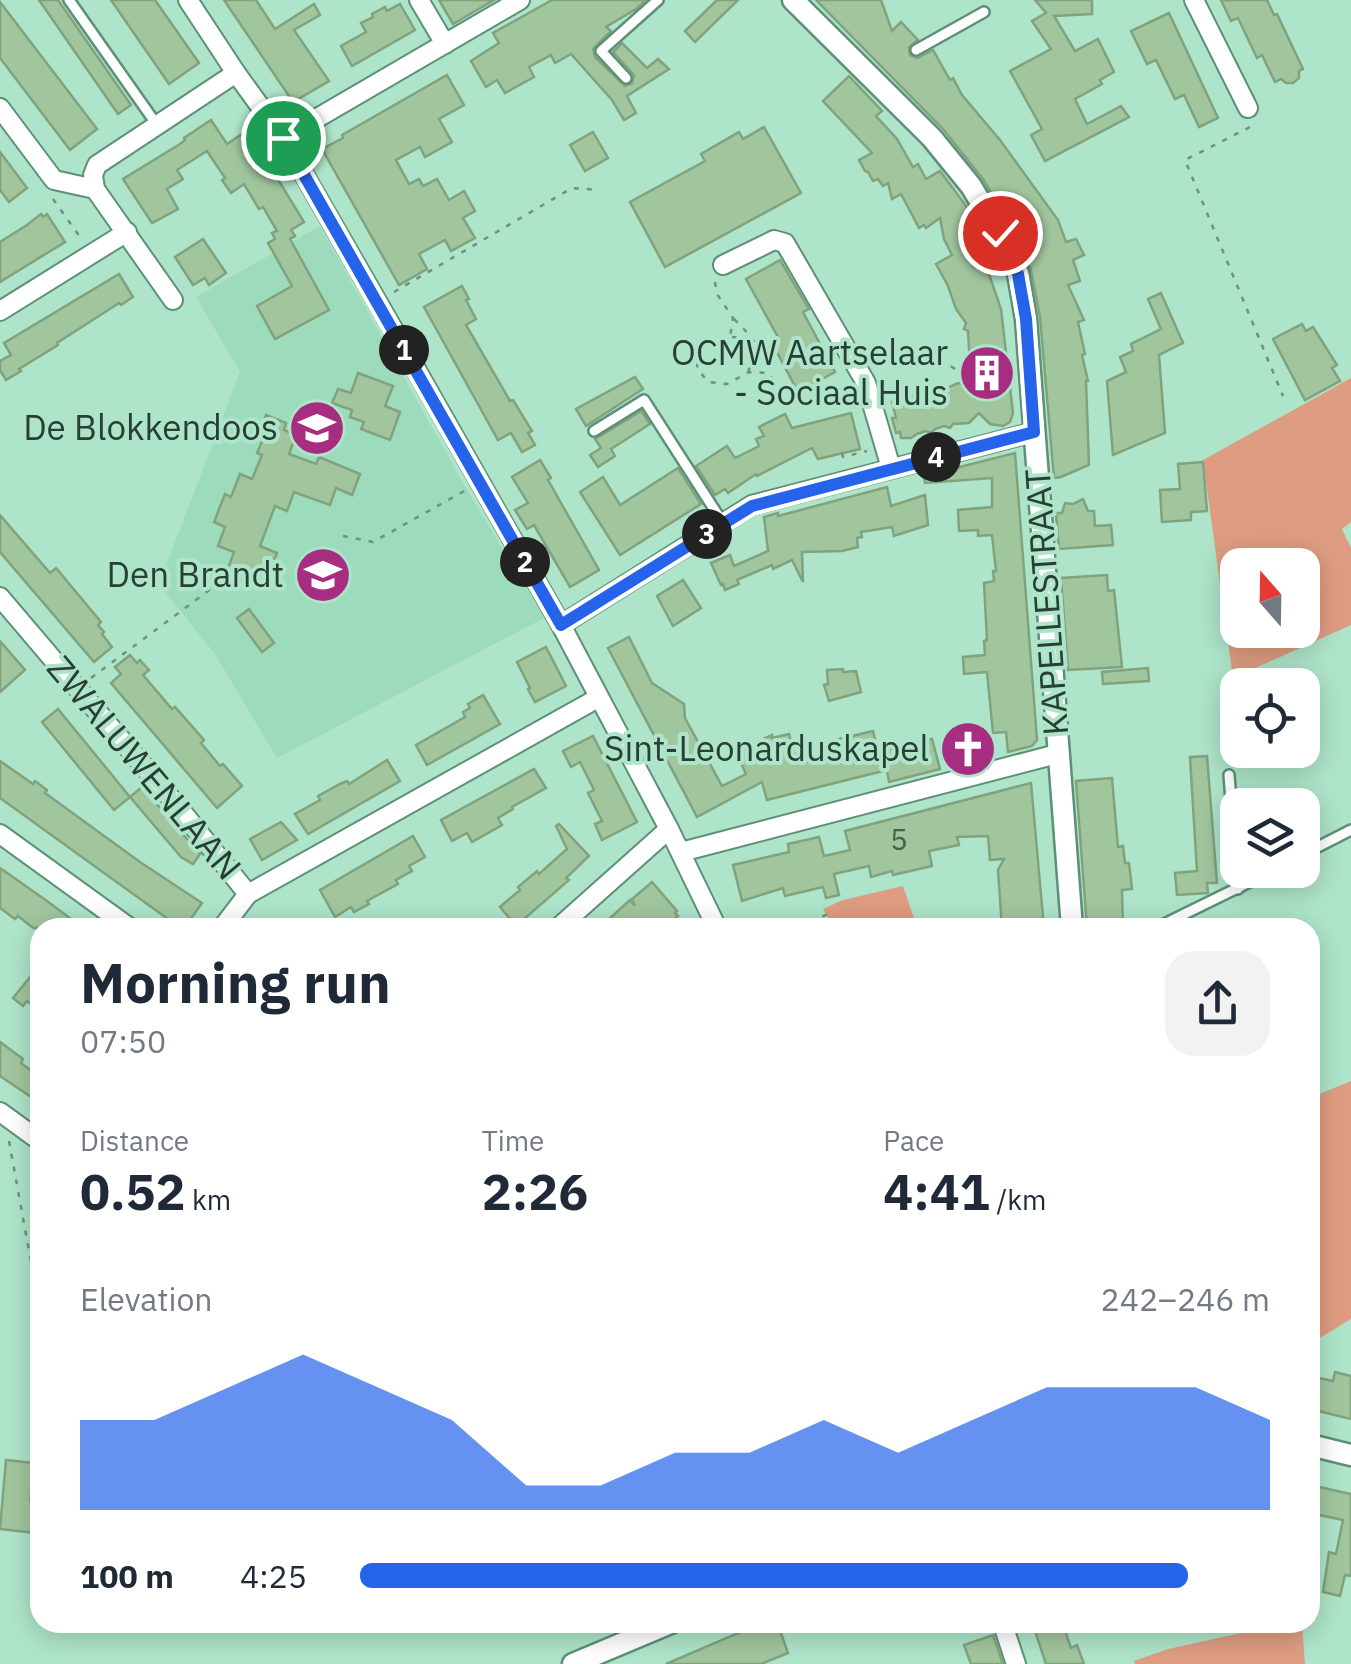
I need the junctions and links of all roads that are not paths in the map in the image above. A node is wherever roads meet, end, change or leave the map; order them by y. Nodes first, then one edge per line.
1 (68, 0) edge
2 (188, 0) edge
3 (419, 0) edge
4 (520, 0) edge
5 (658, 0) edge
6 (793, 0) edge
7 (1194, 0) edge
8 (984, 12) dead end
9 (444, 44) junction
10 (916, 50) dead end
11 (236, 73) junction
12 (626, 78) dead end
13 (0, 108) edge
14 (1248, 108) road end
15 (156, 125) junction
16 (283, 138) junction
17 (95, 189) junction
18 (127, 232) junction
19 (723, 266) road end
20 (173, 300) dead end
21 (0, 312) edge
22 (594, 431) dead end
23 (1034, 432) junction
24 (891, 468) junction
25 (724, 524) junction
26 (0, 597) edge
27 (561, 625) junction
28 (598, 698) junction
29 (1057, 754) junction
30 (1229, 775) dead end
31 (670, 829) junction
32 (1351, 830) edge
33 (0, 834) edge
34 (1320, 846) edge
35 (681, 852) junction
36 (1238, 889) joint
37 (248, 894) junction
38 (116, 918) edge
39 (230, 918) edge
40 (569, 918) edge
41 (712, 918) edge
42 (1071, 918) edge
43 (1177, 918) edge
44 (6, 1116) edge
45 (30, 1134) edge
46 (1320, 1447) edge
47 (1351, 1454) edge
48 (647, 1633) edge
49 (1006, 1633) edge
50 (573, 1664) edge
51 (1016, 1664) edge

1 - 15 lane
2 - 11 street
3 - 9 street
4 - 9 street
5 - 12 lane
6 - 23 street, KAPELLESTRAAT
7 - 14 street
8 - 10 lane
9 - 16 street
11 - 15 street
11 - 16 street
13 - 17 street
15 - 17 street
16 - 27 street
17 - 18 street
18 - 20 street
18 - 21 street
19 - 24 street
22 - 25 lane
23 - 24 street
23 - 29 street, KAPELLESTRAAT
24 - 25 street
25 - 27 street
26 - 37 street, ZWALUWENLAAN
27 - 28 street
28 - 31 street
28 - 37 street
29 - 35 street
29 - 42 street, KAPELLESTRAAT
30 - 36 lane
31 - 35 street
31 - 40 street
32 - 34 lane
33 - 38 street
35 - 41 street
36 - 43 lane
37 - 39 street
44 - 45 street
46 - 47 street
48 - 50 street
49 - 51 street

